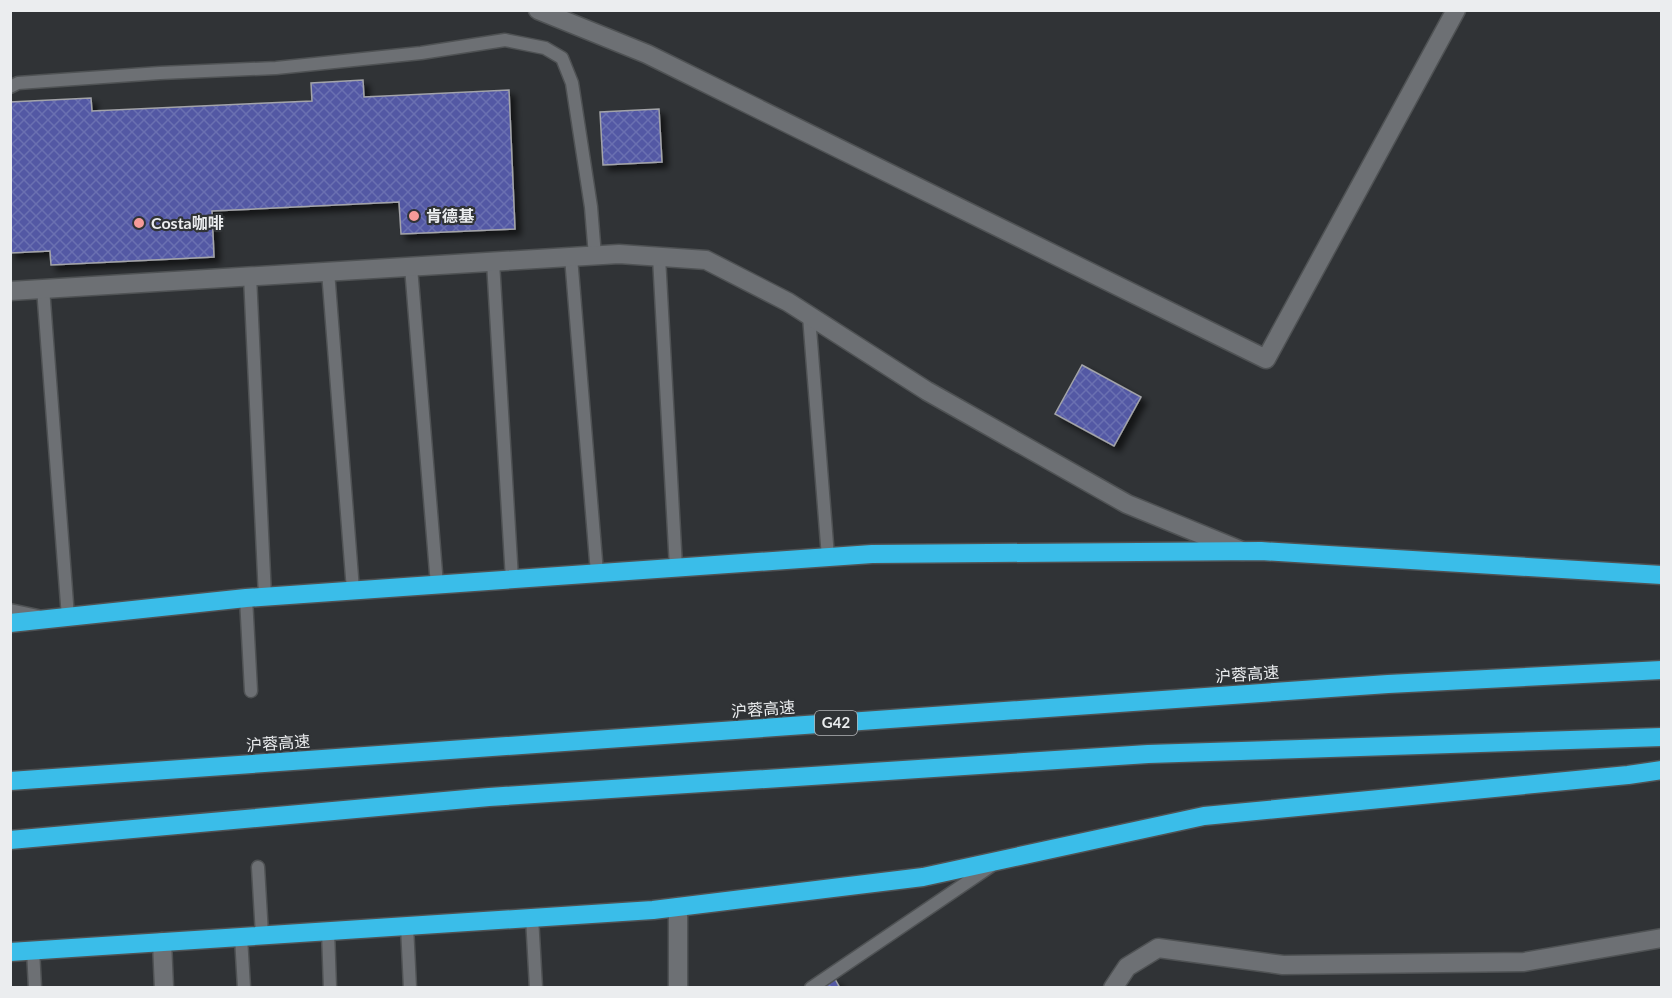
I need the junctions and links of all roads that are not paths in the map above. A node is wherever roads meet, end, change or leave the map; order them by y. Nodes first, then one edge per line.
1 (538, 10) edge
2 (1456, 10) edge
3 (10, 87) edge
4 (595, 256) junction
5 (571, 257) junction
6 (659, 257) junction
7 (494, 262) junction
8 (411, 267) junction
9 (328, 272) junction
10 (250, 276) junction
11 (43, 288) junction
12 (10, 291) edge
13 (809, 315) junction
14 (1242, 551) junction
15 (828, 557) junction
16 (676, 568) junction
17 (597, 573) junction
18 (1662, 575) edge
19 (512, 579) junction
20 (437, 585) junction
21 (353, 590) junction
22 (266, 597) junction
23 (246, 598) junction
24 (10, 610) edge
25 (60, 618) junction
26 (10, 623) edge
27 (1662, 670) edge
28 (250, 691) dead end
29 (1662, 737) edge
30 (1662, 770) edge
31 (10, 781) edge
32 (10, 840) edge
33 (999, 861) junction
34 (258, 867) dead end
35 (678, 907) junction
36 (532, 917) junction
37 (407, 926) junction
38 (328, 931) junction
39 (262, 935) junction
40 (241, 937) junction
41 (1662, 938) edge
42 (162, 942) junction
43 (33, 950) junction
44 (10, 952) edge
45 (35, 987) edge
46 (164, 987) edge
47 (244, 987) edge
48 (330, 987) edge
49 (410, 987) edge
50 (536, 987) edge
51 (678, 987) edge
52 (811, 987) edge
53 (1113, 987) edge

1 - 2 street
3 - 4 lane
4 - 5 street
4 - 6 street
5 - 7 street
5 - 17 lane
6 - 13 street
6 - 16 lane
7 - 8 street
7 - 19 lane
8 - 9 street
8 - 20 lane
9 - 10 street
9 - 21 lane
10 - 11 street
10 - 22 lane
11 - 12 street
11 - 25 lane
13 - 14 street
13 - 15 lane
14 - 15 highway
14 - 18 highway
15 - 16 highway
16 - 17 highway
17 - 19 highway
19 - 20 highway
20 - 21 highway
21 - 22 highway
22 - 23 highway
23 - 25 highway
23 - 28 lane
24 - 25 lane
25 - 26 highway
27 - 31 highway, 沪蓉高速 / G42
29 - 32 highway
30 - 33 highway
33 - 35 highway
33 - 52 lane
34 - 39 lane
35 - 36 highway
35 - 51 street
36 - 37 highway
36 - 50 lane
37 - 38 highway
37 - 49 lane
38 - 39 highway
38 - 48 lane
39 - 40 highway
40 - 42 highway
40 - 47 lane
41 - 53 street
42 - 43 highway
42 - 46 street
43 - 44 highway
43 - 45 lane

